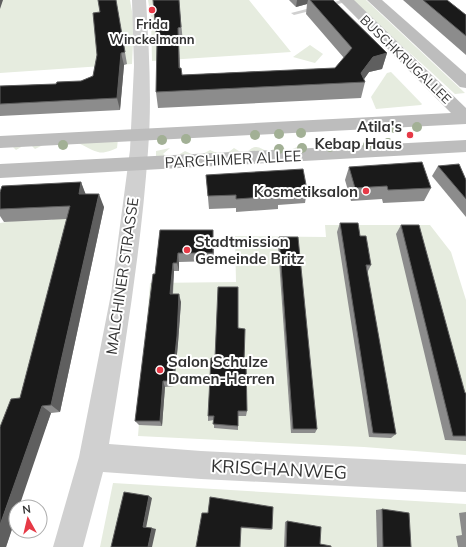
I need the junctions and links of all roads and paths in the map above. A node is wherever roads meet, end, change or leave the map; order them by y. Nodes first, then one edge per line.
1 (139, 0) edge
2 (374, 0) edge
3 (347, 1) edge
4 (294, 13) dead end
5 (466, 83) edge
6 (466, 118) edge
7 (139, 134) junction
8 (0, 142) edge
9 (466, 146) edge
10 (138, 164) junction
11 (0, 171) edge
12 (93, 458) junction
13 (466, 478) edge
14 (68, 547) edge

1 - 7 street, MALCHINER STRASSE
2 - 5 street, BUSCHKRUGALLEE
3 - 4 lane
3 - 6 street, BUSCHKRUGALLEE
6 - 7 street, PARCHIMER ALLEE
7 - 8 street, PARCHIMER ALLEE
7 - 10 street, MALCHINER STRASSE
9 - 10 street, PARCHIMER ALLEE
10 - 11 street, PARCHIMER ALLEE
10 - 12 street, MALCHINER STRASSE
12 - 13 street, KRISCHANWEG
12 - 14 street, MALCHINER STRASSE

